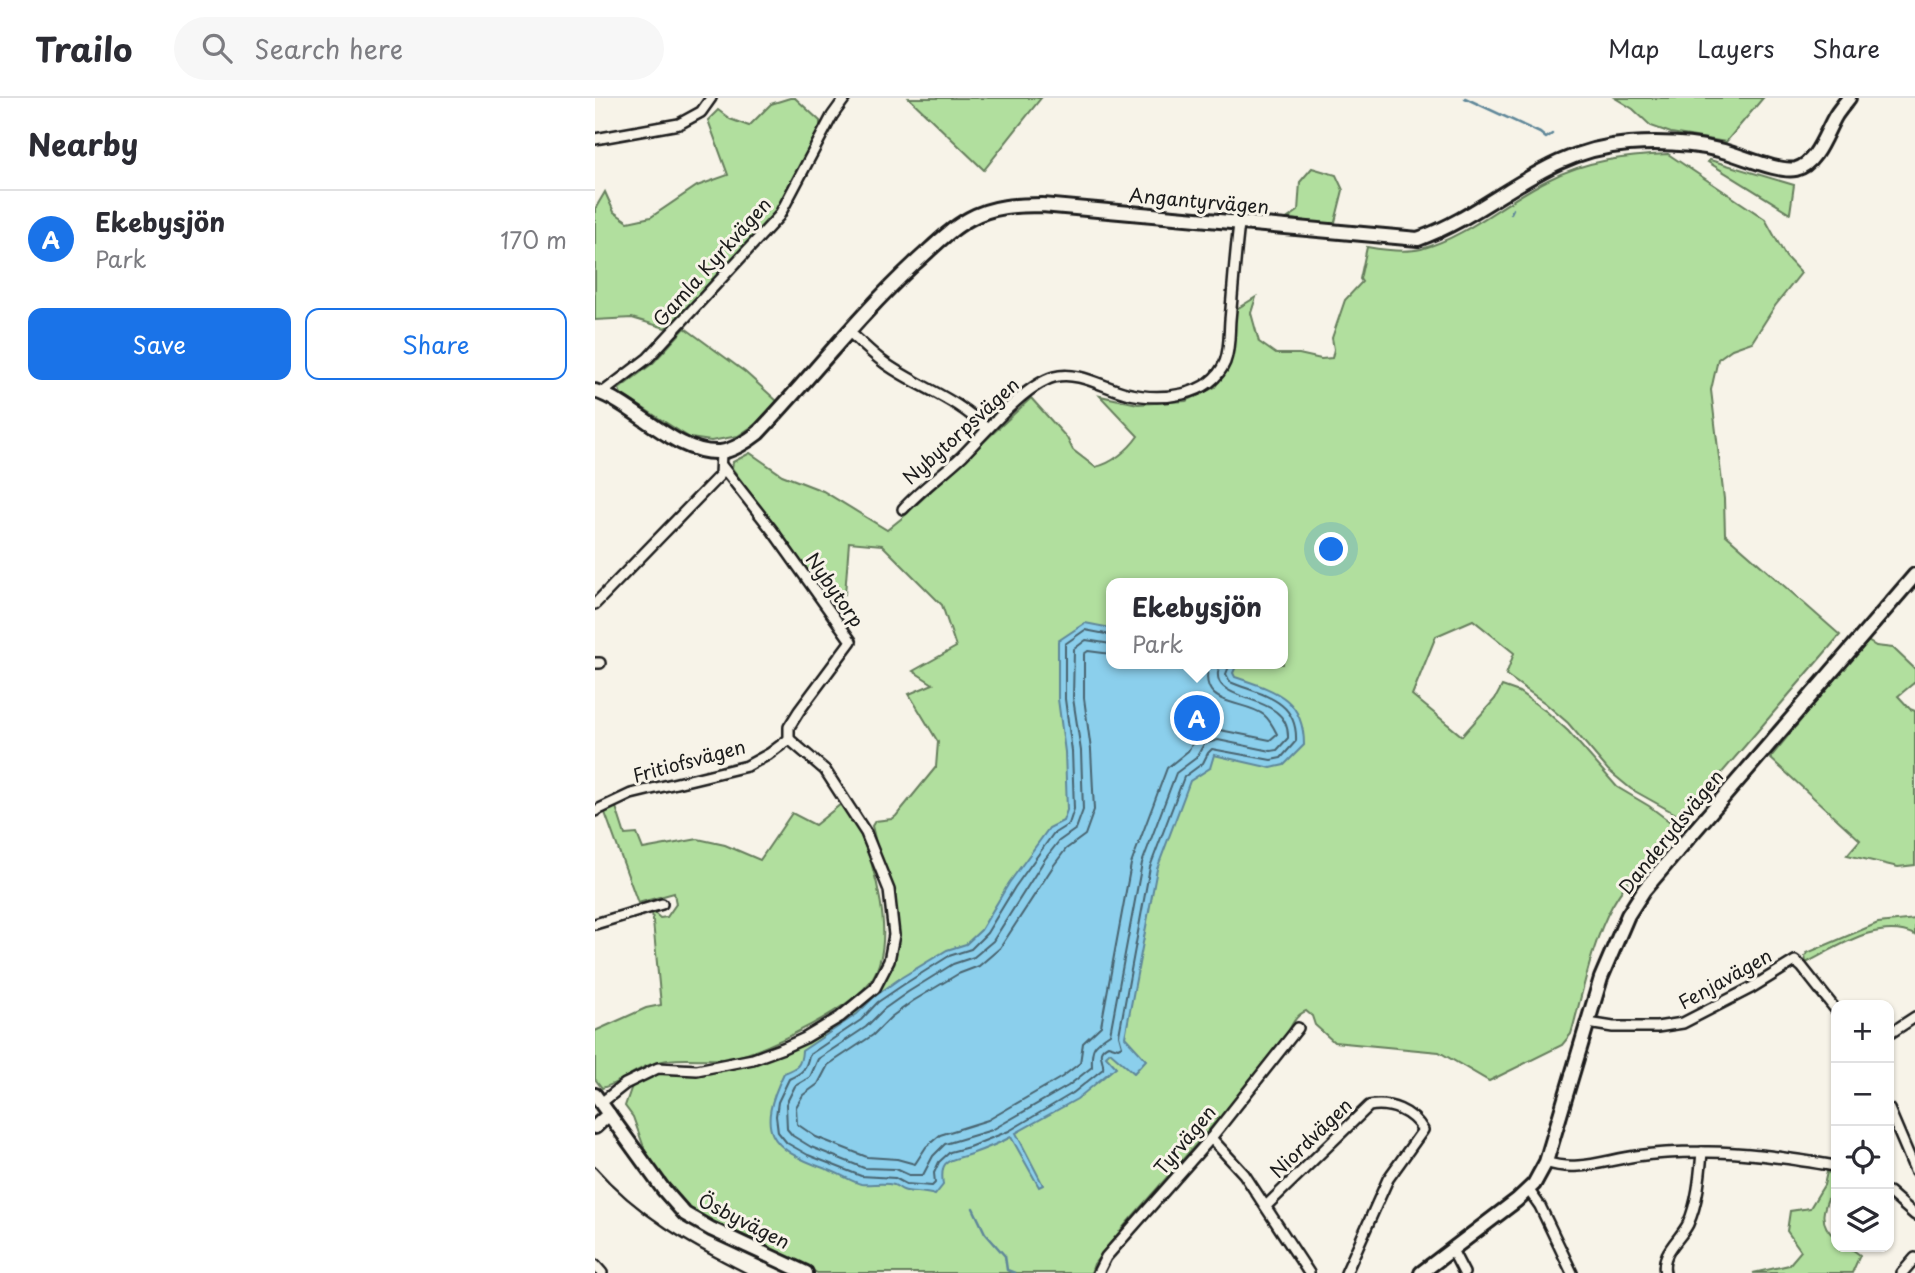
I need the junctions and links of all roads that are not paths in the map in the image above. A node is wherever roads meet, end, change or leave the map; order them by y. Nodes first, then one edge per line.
1 (711, 98) edge
2 (845, 98) edge
3 (1849, 98) edge
4 (595, 139) edge
5 (1239, 224) junction
6 (848, 331) junction
7 (599, 392) edge
8 (986, 429) junction
9 (721, 459) junction
10 (903, 509) dead end
11 (1915, 575) edge
12 (595, 604) edge
13 (789, 738) junction
14 (595, 811) edge
15 (662, 904) dead end
16 (595, 924) edge
17 (1831, 1004) edge
18 (1915, 1017) edge
19 (1588, 1023) junction
20 (1298, 1028) dead end
21 (1894, 1031) edge
22 (598, 1099) edge
23 (609, 1114) junction
24 (1894, 1121) edge
25 (595, 1126) edge
26 (1211, 1138) junction
27 (1702, 1152) junction
28 (1546, 1162) junction
29 (1831, 1165) edge
30 (1915, 1170) edge
31 (1528, 1189) junction
32 (1894, 1196) edge
33 (1266, 1206) junction
34 (1915, 1215) edge
35 (1453, 1250) junction
36 (1915, 1258) edge
37 (595, 1265) edge
38 (602, 1273) edge
39 (806, 1273) edge
40 (1098, 1273) edge
41 (1309, 1273) edge
42 (1346, 1273) edge
43 (1421, 1273) edge
44 (1464, 1273) edge
45 (1572, 1273) edge
46 (1665, 1273) edge
47 (1902, 1273) edge

1 - 4 street
2 - 7 street, Gamla Kyrkvägen
3 - 5 street, Angantyrvägen
5 - 6 street, Angantyrvägen
5 - 8 street, Nybytorpsvägen
6 - 8 street
6 - 9 street, Angantyrvägen
7 - 9 street
8 - 10 street, Nybytorpsvägen
9 - 12 street
9 - 13 street, Nybytorp
11 - 19 street, Danderydsvägen
13 - 14 street, Fritiofsvägen
13 - 22 street
15 - 16 street
17 - 19 street, Fenjavägen
18 - 21 street
19 - 28 street, Danderydsvägen
20 - 26 street, Tyrvägen
22 - 23 street, Ösbyvägen
23 - 25 street
23 - 39 street, Ösbyvägen
24 - 30 street
26 - 33 street
26 - 40 street, Tyrvägen
27 - 28 street
27 - 29 street
27 - 46 street
28 - 31 street, Danderydsvägen
31 - 35 street, Danderydsvägen
31 - 45 street
32 - 34 street
33 - 41 street
33 - 42 street, Niordvägen
35 - 43 street, Danderydsvägen
35 - 44 street
36 - 47 street
37 - 38 street

